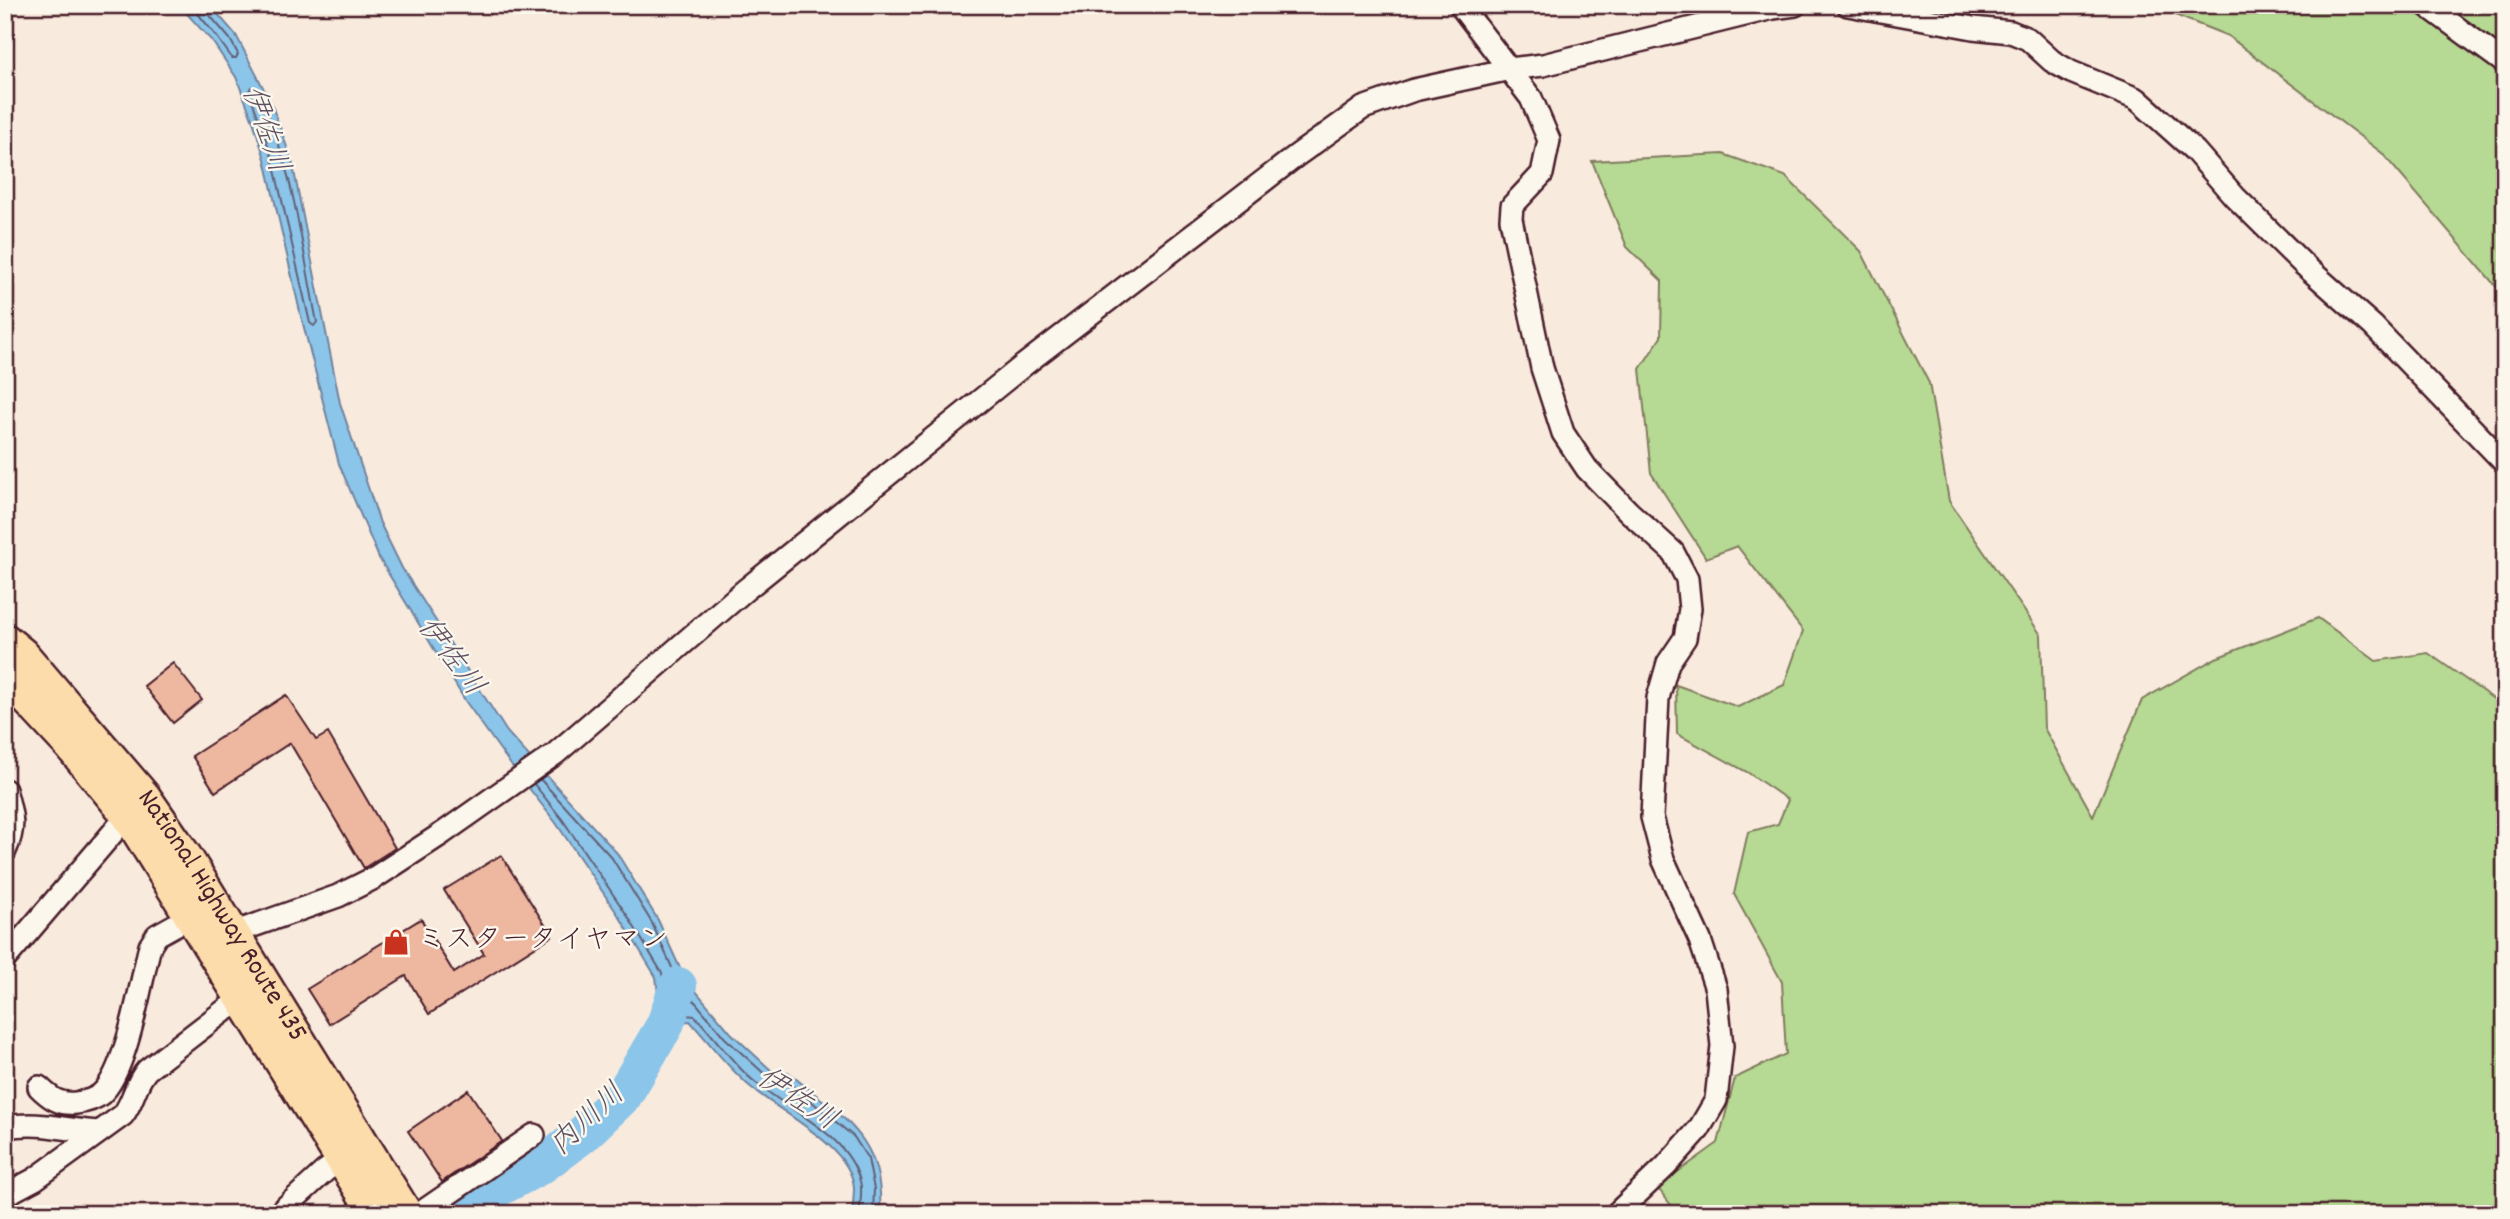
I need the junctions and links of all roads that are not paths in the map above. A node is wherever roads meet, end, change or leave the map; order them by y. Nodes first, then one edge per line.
1 (1460, 5) edge
2 (1795, 5) edge
3 (1848, 5) edge
4 (2426, 5) edge
5 (2505, 63) edge
6 (1510, 69) junction
7 (2505, 463) edge
8 (5, 639) edge
9 (8, 684) edge
10 (5, 790) edge
11 (128, 815) junction
12 (5, 850) edge
13 (192, 915) junction
14 (222, 939) junction
15 (5, 958) edge
16 (243, 999) junction
17 (39, 1087) dead end
18 (5, 1127) edge
19 (99, 1132) junction
20 (534, 1135) dead end
21 (342, 1159) junction
22 (5, 1195) edge
23 (278, 1214) edge
24 (376, 1214) edge
25 (406, 1214) edge
26 (419, 1214) edge
27 (1616, 1214) edge

1 - 6 street
2 - 6 street
3 - 7 street
4 - 5 street
6 - 14 street
6 - 27 street
8 - 14 highway, National Highway Route 435
9 - 11 highway, National Highway Route 435
10 - 12 street
11 - 13 highway, National Highway Route 435
11 - 15 street
13 - 14 highway, National Highway Route 435
13 - 17 street
14 - 16 highway, National Highway Route 435
14 - 25 highway, National Highway Route 435
16 - 19 street
16 - 21 highway, National Highway Route 435
18 - 19 street
19 - 22 street
20 - 26 street
21 - 23 street
21 - 24 highway, National Highway Route 435

